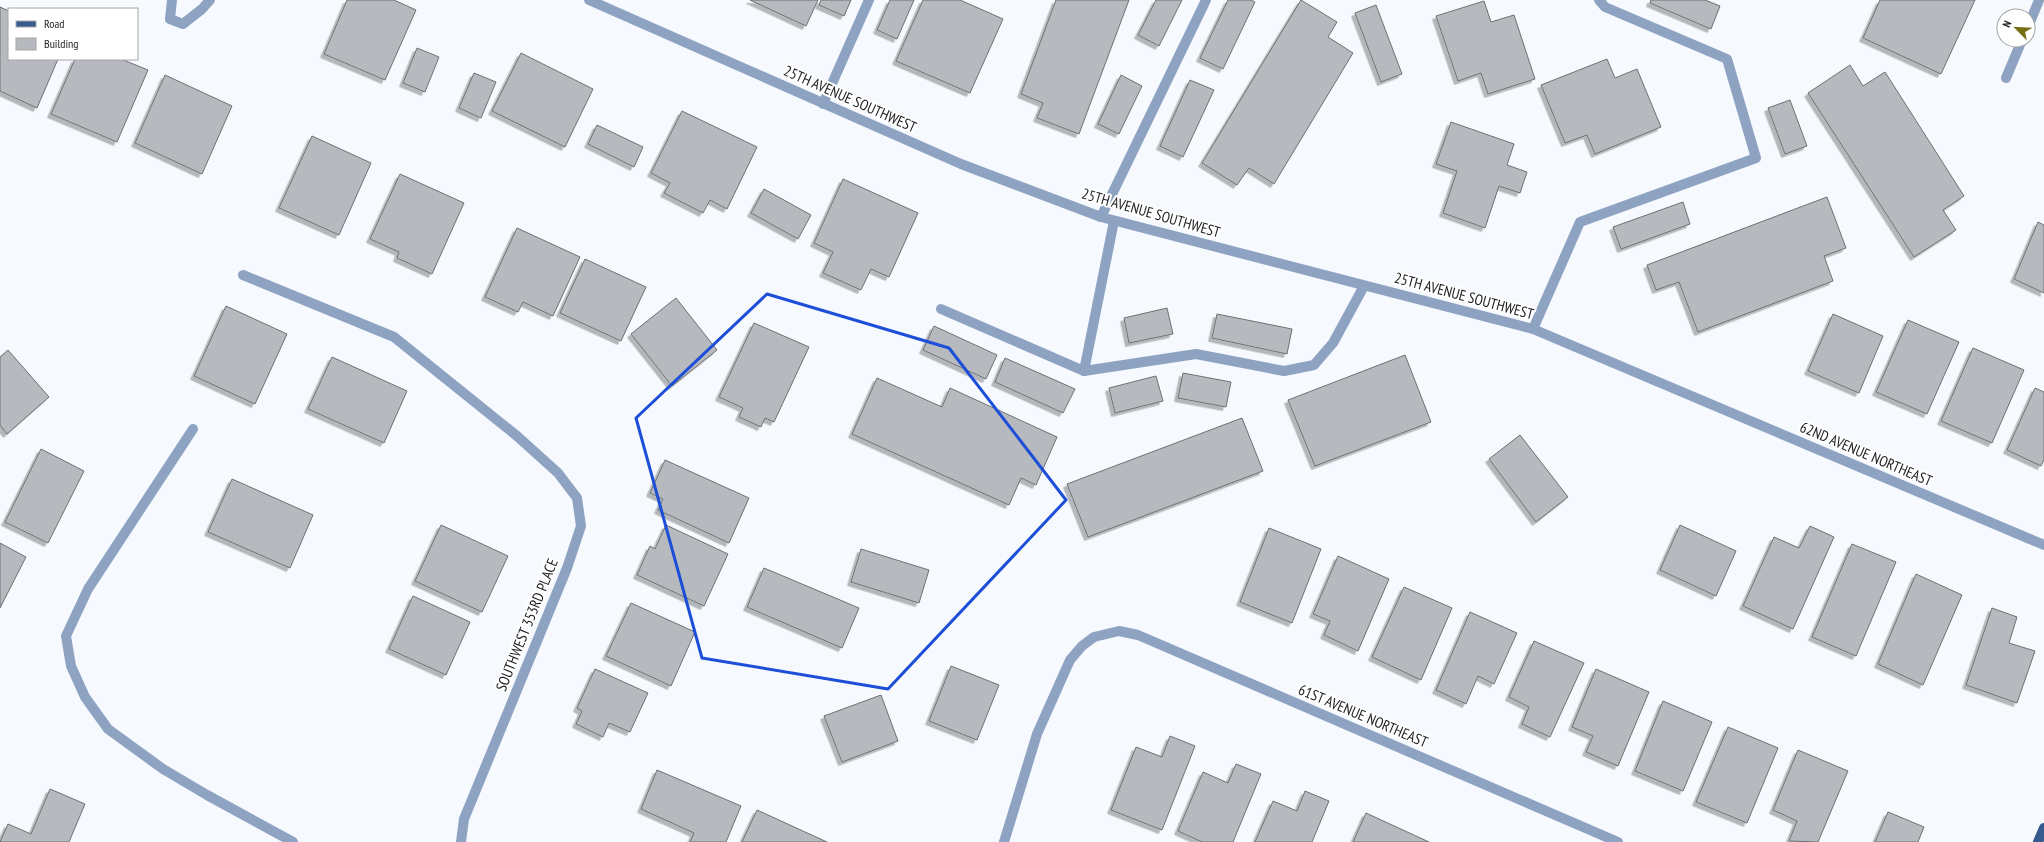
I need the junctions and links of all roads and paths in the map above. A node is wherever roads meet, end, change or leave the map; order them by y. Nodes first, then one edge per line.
1 (172, 0) edge
2 (210, 0) edge
3 (589, 0) edge
4 (869, 0) edge
5 (1206, 0) edge
6 (1599, 0) edge
7 (2019, 48) edge
8 (2006, 78) dead end
9 (823, 104) junction
10 (1101, 217) junction
11 (1114, 220) junction
12 (243, 275) dead end
13 (1364, 286) junction
14 (941, 309) dead end
15 (1533, 329) junction
16 (1084, 371) junction
17 (1676, 389) joint
18 (193, 429) dead end
19 (2044, 545) edge
20 (2044, 828) edge
21 (293, 842) edge
22 (461, 842) edge
23 (1004, 842) edge
24 (1618, 842) edge
25 (2038, 842) edge

1 - 2 street
3 - 9 street, 25TH AVENUE SOUTHWEST
4 - 9 street
5 - 10 street
6 - 15 street
7 - 8 street
9 - 10 street, 25TH AVENUE SOUTHWEST
10 - 11 street, 25TH AVENUE SOUTHWEST
11 - 13 street, 25TH AVENUE SOUTHWEST
11 - 16 street
12 - 22 street, SOUTHWEST 353RD PLACE
13 - 15 street, 25TH AVENUE SOUTHWEST
13 - 16 street
14 - 16 street
15 - 17 street, 25TH AVENUE SOUTHWEST
17 - 19 street, 62ND AVENUE NORTHEAST
18 - 21 street
20 - 25 main road
23 - 24 street, 61ST AVENUE NORTHEAST

